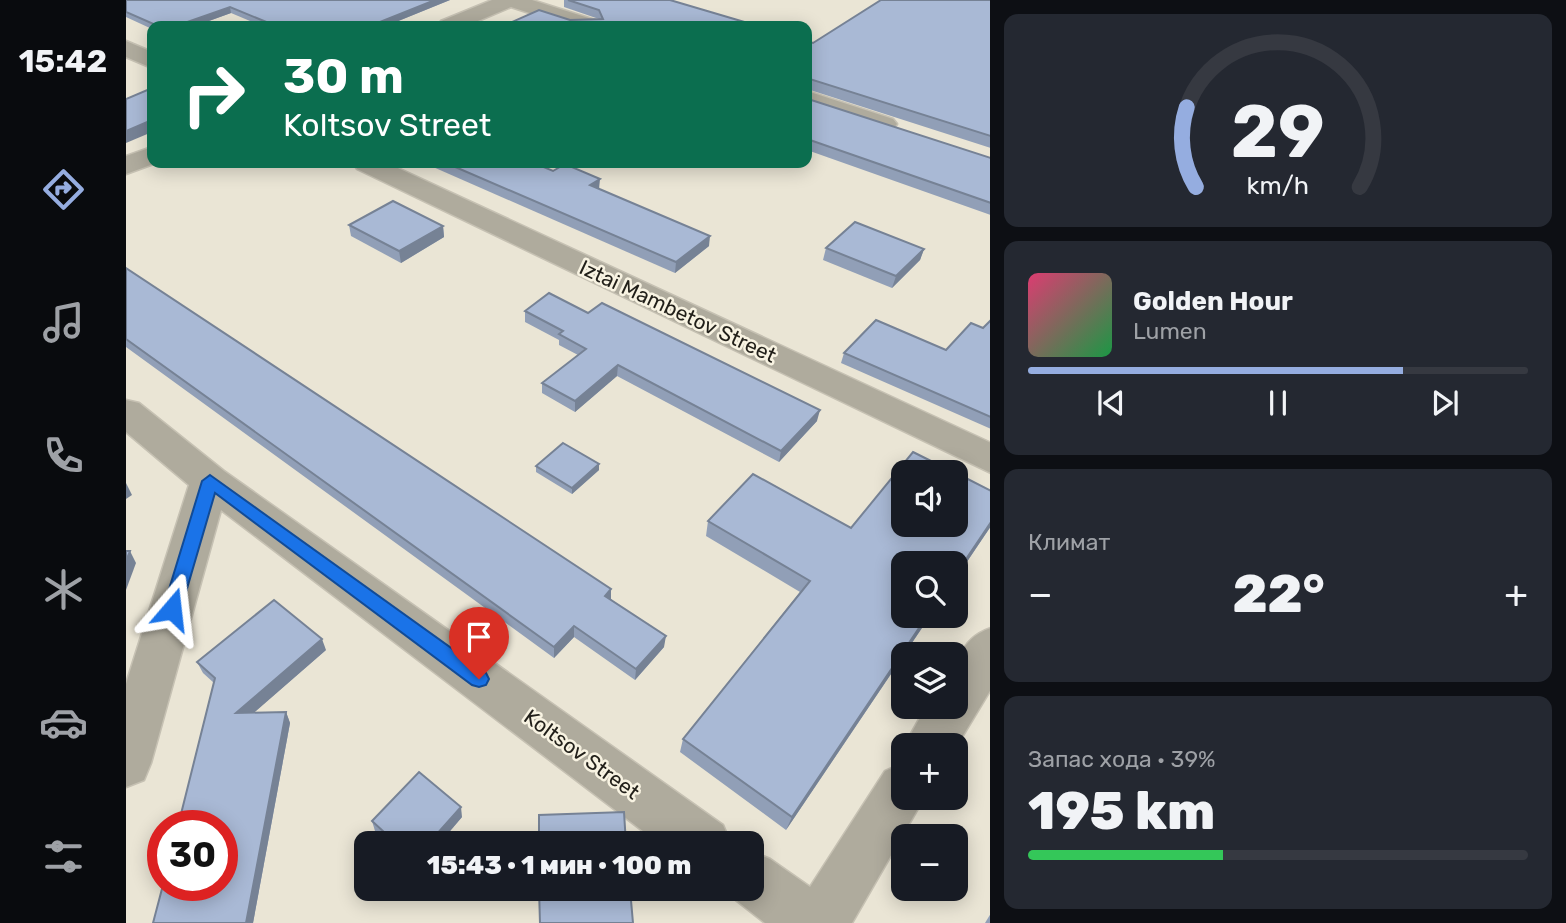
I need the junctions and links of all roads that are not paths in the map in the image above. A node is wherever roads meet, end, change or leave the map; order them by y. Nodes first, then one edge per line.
1 (510, 0) edge
2 (461, 21) edge
3 (575, 21) edge
4 (126, 48) edge
5 (147, 58) edge
6 (812, 100) edge
7 (912, 133) edge
8 (147, 157) edge
9 (126, 166) edge
10 (377, 168) edge
11 (126, 412) edge
12 (990, 459) edge
13 (210, 481) junction
14 (990, 647) edge
15 (968, 682) edge
16 (126, 762) edge
17 (891, 808) edge
18 (686, 831) edge
19 (764, 888) edge
20 (812, 923) edge
21 (820, 923) edge

1 - 2 street
1 - 3 street
4 - 5 street
6 - 7 street
8 - 9 street
10 - 12 street, Iztai Mambetov Street
11 - 13 street, Koltsov Street
13 - 16 street
13 - 18 street, Koltsov Street
14 - 15 street
17 - 21 street
19 - 20 street

